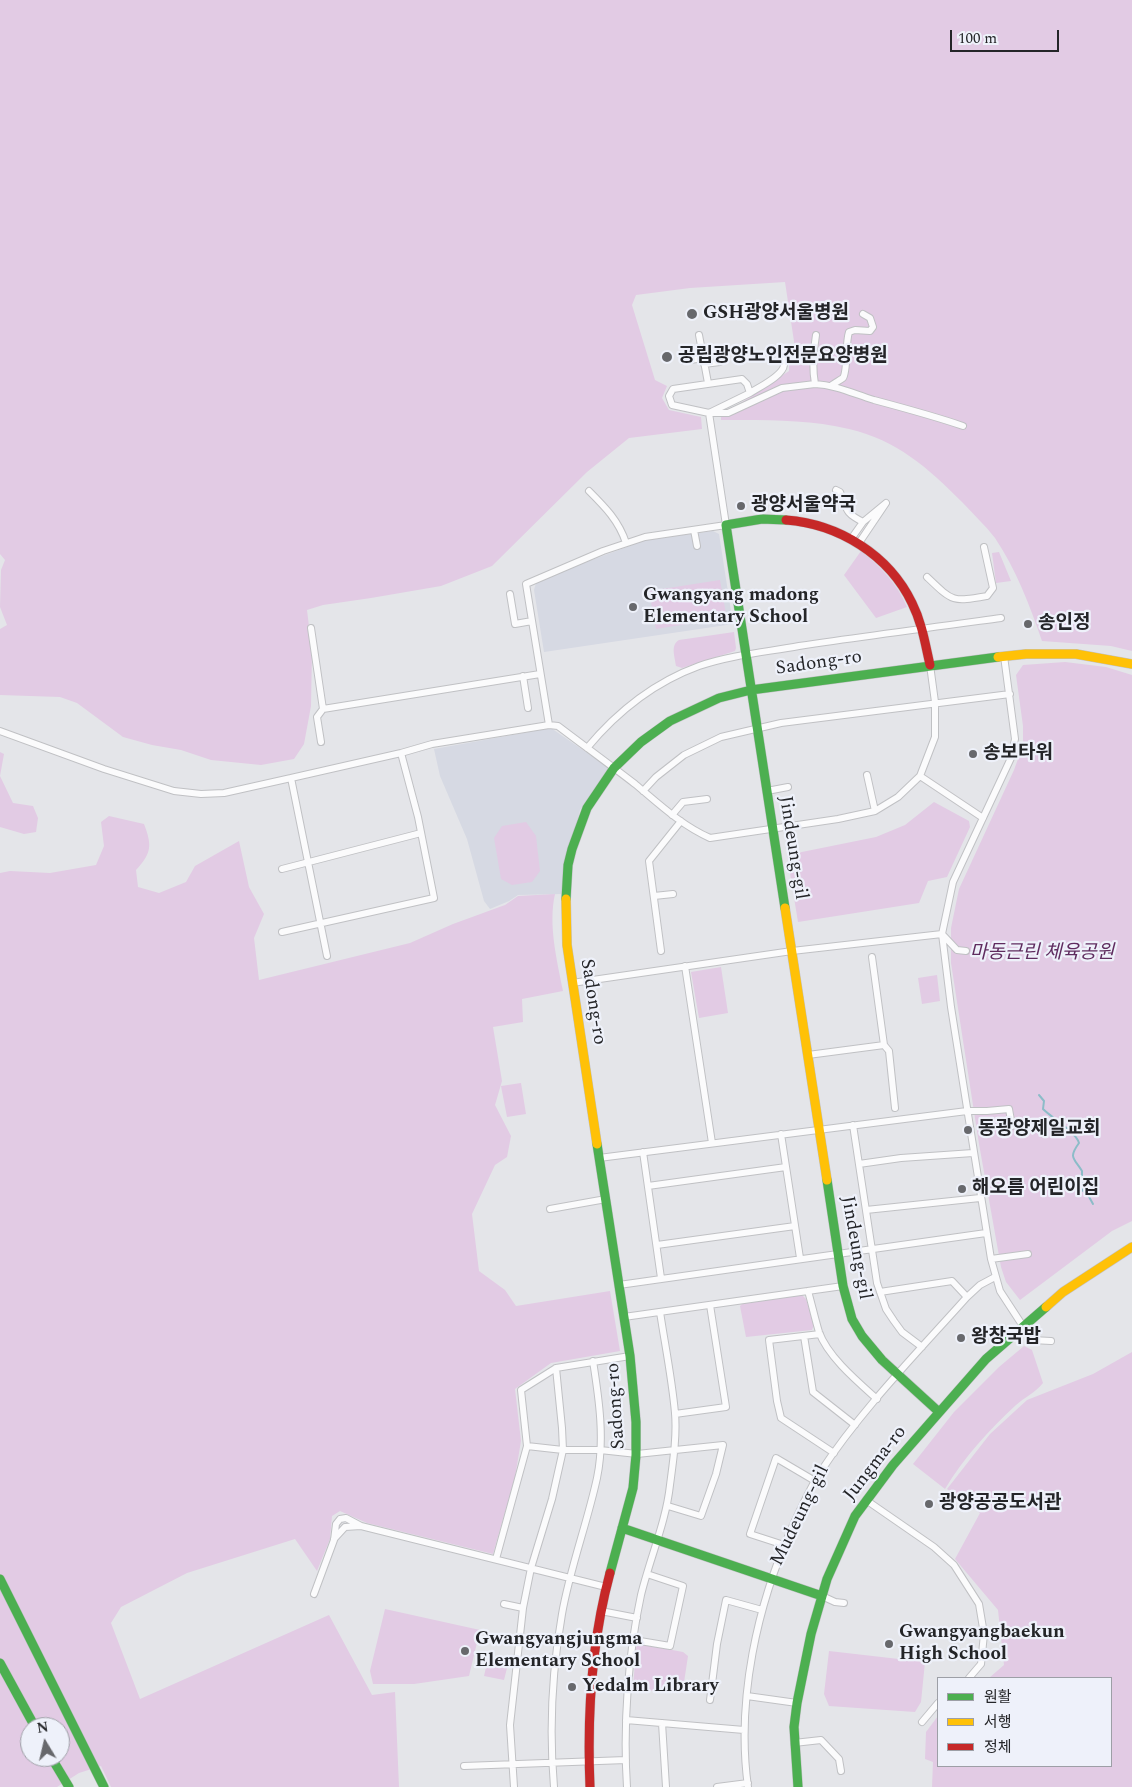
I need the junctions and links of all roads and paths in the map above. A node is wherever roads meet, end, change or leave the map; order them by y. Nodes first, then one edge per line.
1 (863, 314) dead end
2 (699, 335) dead end
3 (816, 335) dead end
4 (783, 353) dead end
5 (684, 361) dead end
6 (703, 361) junction
7 (720, 362) dead end
8 (708, 383) junction
9 (815, 384) junction
10 (832, 385) junction
11 (750, 392) junction
12 (709, 413) junction
13 (963, 426) dead end
14 (836, 490) dead end
15 (589, 491) dead end
16 (862, 522) junction
17 (726, 525) junction
18 (694, 530) junction
19 (855, 541) junction
20 (626, 543) junction
21 (697, 546) dead end
22 (984, 547) dead end
23 (926, 578) dead end
24 (510, 594) dead end
25 (1001, 618) dead end
26 (532, 621) junction
27 (311, 628) dead end
28 (923, 628) junction
29 (746, 655) junction
30 (1004, 656) junction
31 (1132, 664) edge
32 (930, 665) junction
33 (540, 674) junction
34 (523, 676) junction
35 (751, 690) junction
36 (1010, 694) junction
37 (935, 702) junction
38 (528, 708) dead end
39 (323, 709) junction
40 (549, 725) junction
41 (757, 728) junction
42 (0, 731) edge
43 (321, 742) dead end
44 (587, 748) junction
45 (402, 753) junction
46 (614, 768) junction
47 (867, 775) dead end
48 (920, 776) junction
49 (291, 778) junction
50 (788, 787) dead end
51 (643, 791) junction
52 (767, 791) junction
53 (707, 799) dead end
54 (875, 811) junction
55 (672, 815) junction
56 (983, 818) junction
57 (681, 821) junction
58 (773, 829) junction
59 (421, 833) junction
60 (308, 862) junction
61 (282, 869) dead end
62 (673, 894) dead end
63 (654, 896) junction
64 (320, 924) junction
65 (282, 932) dead end
66 (942, 934) junction
67 (662, 951) dead end
68 (792, 951) junction
69 (966, 951) dead end
70 (327, 956) dead end
71 (872, 957) dead end
72 (685, 966) junction
73 (572, 983) junction
74 (884, 1045) junction
75 (808, 1055) junction
76 (895, 1108) dead end
77 (968, 1110) junction
78 (853, 1125) junction
79 (1012, 1126) dead end
80 (819, 1130) junction
81 (781, 1134) junction
82 (712, 1143) junction
83 (643, 1152) junction
84 (973, 1153) junction
85 (600, 1158) junction
86 (859, 1164) junction
87 (786, 1167) junction
88 (648, 1186) junction
89 (980, 1198) junction
90 (606, 1199) junction
91 (550, 1209) dead end
92 (866, 1210) junction
93 (795, 1226) junction
94 (986, 1233) junction
95 (657, 1245) junction
96 (1132, 1247) edge
97 (872, 1248) junction
98 (838, 1253) junction
99 (1028, 1254) dead end
100 (800, 1258) junction
101 (991, 1259) junction
102 (995, 1277) junction
103 (662, 1278) junction
104 (619, 1285) junction
105 (843, 1286) junction
106 (808, 1291) junction
107 (880, 1292) junction
108 (967, 1297) junction
109 (710, 1305) junction
110 (660, 1312) junction
111 (624, 1317) junction
112 (1022, 1326) junction
113 (820, 1334) junction
114 (804, 1336) junction
115 (1051, 1341) dead end
116 (922, 1347) junction
117 (630, 1356) junction
118 (593, 1361) junction
119 (556, 1368) junction
120 (898, 1375) junction
121 (877, 1399) junction
122 (939, 1412) junction
123 (675, 1414) junction
124 (855, 1425) junction
125 (527, 1446) junction
126 (562, 1450) junction
127 (600, 1450) junction
128 (674, 1450) junction
129 (834, 1453) junction
130 (637, 1454) junction
131 (815, 1481) junction
132 (866, 1500) junction
133 (668, 1506) junction
134 (361, 1526) junction
135 (622, 1528) junction
136 (334, 1540) junction
137 (656, 1540) junction
138 (784, 1545) junction
139 (496, 1559) junction
140 (531, 1568) junction
141 (647, 1574) junction
142 (570, 1578) junction
143 (0, 1579) edge
144 (770, 1580) junction
145 (606, 1587) junction
146 (314, 1594) dead end
147 (822, 1596) junction
148 (844, 1603) dead end
149 (504, 1604) dead end
150 (523, 1608) junction
151 (762, 1610) junction
152 (601, 1611) junction
153 (637, 1618) junction
154 (634, 1640) junction
155 (0, 1663) edge
156 (970, 1677) edge
157 (748, 1696) junction
158 (710, 1700) dead end
159 (797, 1703) junction
160 (937, 1705) edge
161 (30, 1717) edge
162 (626, 1720) junction
163 (922, 1722) dead end
164 (662, 1723) junction
165 (744, 1730) junction
166 (794, 1742) junction
167 (626, 1760) junction
168 (552, 1762) junction
169 (589, 1762) junction
170 (512, 1763) junction
171 (464, 1766) dead end
172 (57, 1767) edge
173 (841, 1772) dead end
174 (748, 1785) edge
175 (68, 1787) edge
176 (104, 1787) edge
177 (514, 1787) edge
178 (554, 1787) edge
179 (590, 1787) edge
180 (627, 1787) edge
181 (666, 1787) edge
182 (716, 1787) edge
183 (798, 1787) edge

1 - 10 street
2 - 6 street
3 - 9 street
4 - 11 street
5 - 6 street
6 - 7 street
6 - 8 street
8 - 11 street
8 - 12 street
9 - 10 street
9 - 12 street
10 - 13 street
11 - 12 street
12 - 17 street, Jindeung-gil
14 - 16 street
15 - 20 street
16 - 19 street
16 - 19 street
17 - 18 street
17 - 19 main road
17 - 29 main road, Jindeung-gil
18 - 20 street
18 - 21 street
19 - 28 main road
20 - 26 street
22 - 23 street
24 - 26 street
25 - 28 street
26 - 33 street
27 - 39 street
28 - 29 street
28 - 32 main road
29 - 35 main road, Jindeung-gil
29 - 44 street
30 - 31 main road, Sadong-ro
30 - 32 main road, Sadong-ro
30 - 36 street
32 - 35 main road, Sadong-ro
32 - 37 street
33 - 34 street
33 - 40 street
34 - 38 street
34 - 39 street
35 - 41 main road, Jindeung-gil
35 - 46 main road, Sadong-ro
36 - 37 street
36 - 56 street
37 - 41 street
37 - 48 street
39 - 43 street
40 - 44 street
40 - 45 street
41 - 51 street
41 - 52 main road, Jindeung-gil
42 - 49 street
44 - 46 street
45 - 49 street
45 - 59 street
46 - 51 street
46 - 73 main road, Sadong-ro
47 - 54 street
48 - 54 street
48 - 56 street
49 - 60 street
50 - 52 street
51 - 55 street
52 - 58 main road, Jindeung-gil
53 - 55 street
54 - 58 street
55 - 57 street
56 - 66 street
57 - 58 street
57 - 63 street
58 - 68 main road, Jindeung-gil
59 - 60 street
59 - 64 street
60 - 61 street
60 - 64 street
62 - 63 street
63 - 67 street
64 - 65 street
64 - 70 street
66 - 68 street
66 - 69 street
66 - 77 street
68 - 72 street
68 - 75 main road, Jindeung-gil
71 - 74 street
72 - 73 street
72 - 82 street
73 - 85 main road, Sadong-ro
74 - 75 street
74 - 76 street
75 - 80 main road, Jindeung-gil
77 - 78 street
77 - 79 street
77 - 84 street
78 - 80 street
78 - 86 street
80 - 81 street
80 - 98 main road, Jindeung-gil
81 - 82 street
81 - 87 street
82 - 83 street
83 - 85 street
83 - 88 street
84 - 86 street
84 - 89 street
85 - 90 main road, Sadong-ro
86 - 92 street
87 - 88 street
87 - 93 street
88 - 95 street
89 - 92 street
89 - 94 street
90 - 91 street
90 - 104 main road, Sadong-ro
92 - 97 street
93 - 95 street
93 - 100 street
94 - 97 street
94 - 101 street
95 - 103 street
96 - 112 main road, Jungma-ro
97 - 98 street
97 - 107 street
98 - 100 street
98 - 105 main road, Jindeung-gil
99 - 101 street
100 - 103 street
101 - 102 street
102 - 108 street, Mudeung-gil
102 - 112 street
103 - 104 street
104 - 111 main road, Sadong-ro
105 - 106 street
105 - 120 main road, Jindeung-gil
106 - 109 street
106 - 113 street
107 - 108 street
107 - 116 street
108 - 116 street, Mudeung-gil
109 - 110 street
109 - 123 street
110 - 111 street
110 - 123 street
111 - 117 main road, Sadong-ro
112 - 115 street
112 - 122 main road, Jungma-ro
113 - 114 street
113 - 121 street
114 - 124 street
114 - 129 street
116 - 120 street, Mudeung-gil
117 - 118 street
117 - 130 main road, Sadong-ro
118 - 119 street
118 - 127 street
119 - 125 street
119 - 126 street
120 - 121 street, Mudeung-gil
120 - 122 main road, Jindeung-gil
121 - 124 street, Mudeung-gil
122 - 132 main road, Jungma-ro
123 - 128 street
124 - 129 street, Mudeung-gil
125 - 126 street
125 - 139 street
126 - 127 street
126 - 140 street
127 - 130 street
127 - 142 street
128 - 130 street
128 - 133 street
128 - 133 street
129 - 131 street, Mudeung-gil
130 - 135 main road, Sadong-ro
131 - 138 street, Mudeung-gil
131 - 138 street
132 - 147 main road, Jungma-ro
132 - 156 street
133 - 137 street
134 - 136 street
134 - 136 street
134 - 139 street
135 - 137 main road
135 - 145 main road, Sadong-ro
136 - 146 street
137 - 141 street
137 - 144 main road
138 - 144 street, Mudeung-gil
139 - 140 street
140 - 142 street
140 - 150 street
141 - 153 street
141 - 154 street
142 - 145 street
142 - 168 street
143 - 176 main road
144 - 147 main road
144 - 151 street, Mudeung-gil
145 - 152 main road, Sadong-ro
147 - 148 street
147 - 159 main road, Jungma-ro
149 - 150 street
150 - 170 street
151 - 157 street, Mudeung-gil
151 - 158 street
152 - 153 street
152 - 169 main road, Sadong-ro
153 - 154 street
154 - 162 street
155 - 161 main road
157 - 159 street
157 - 165 street, Mudeung-gil
159 - 166 main road, Jungma-ro
160 - 163 street
162 - 164 street
162 - 167 street
164 - 165 street
164 - 181 street
165 - 174 street, Mudeung-gil
166 - 173 street
166 - 183 main road, Jungma-ro
167 - 169 street
167 - 180 street
168 - 169 street
168 - 170 street
168 - 178 street
169 - 179 main road, Sadong-ro
170 - 171 street
170 - 177 street
172 - 175 main road
174 - 182 street

